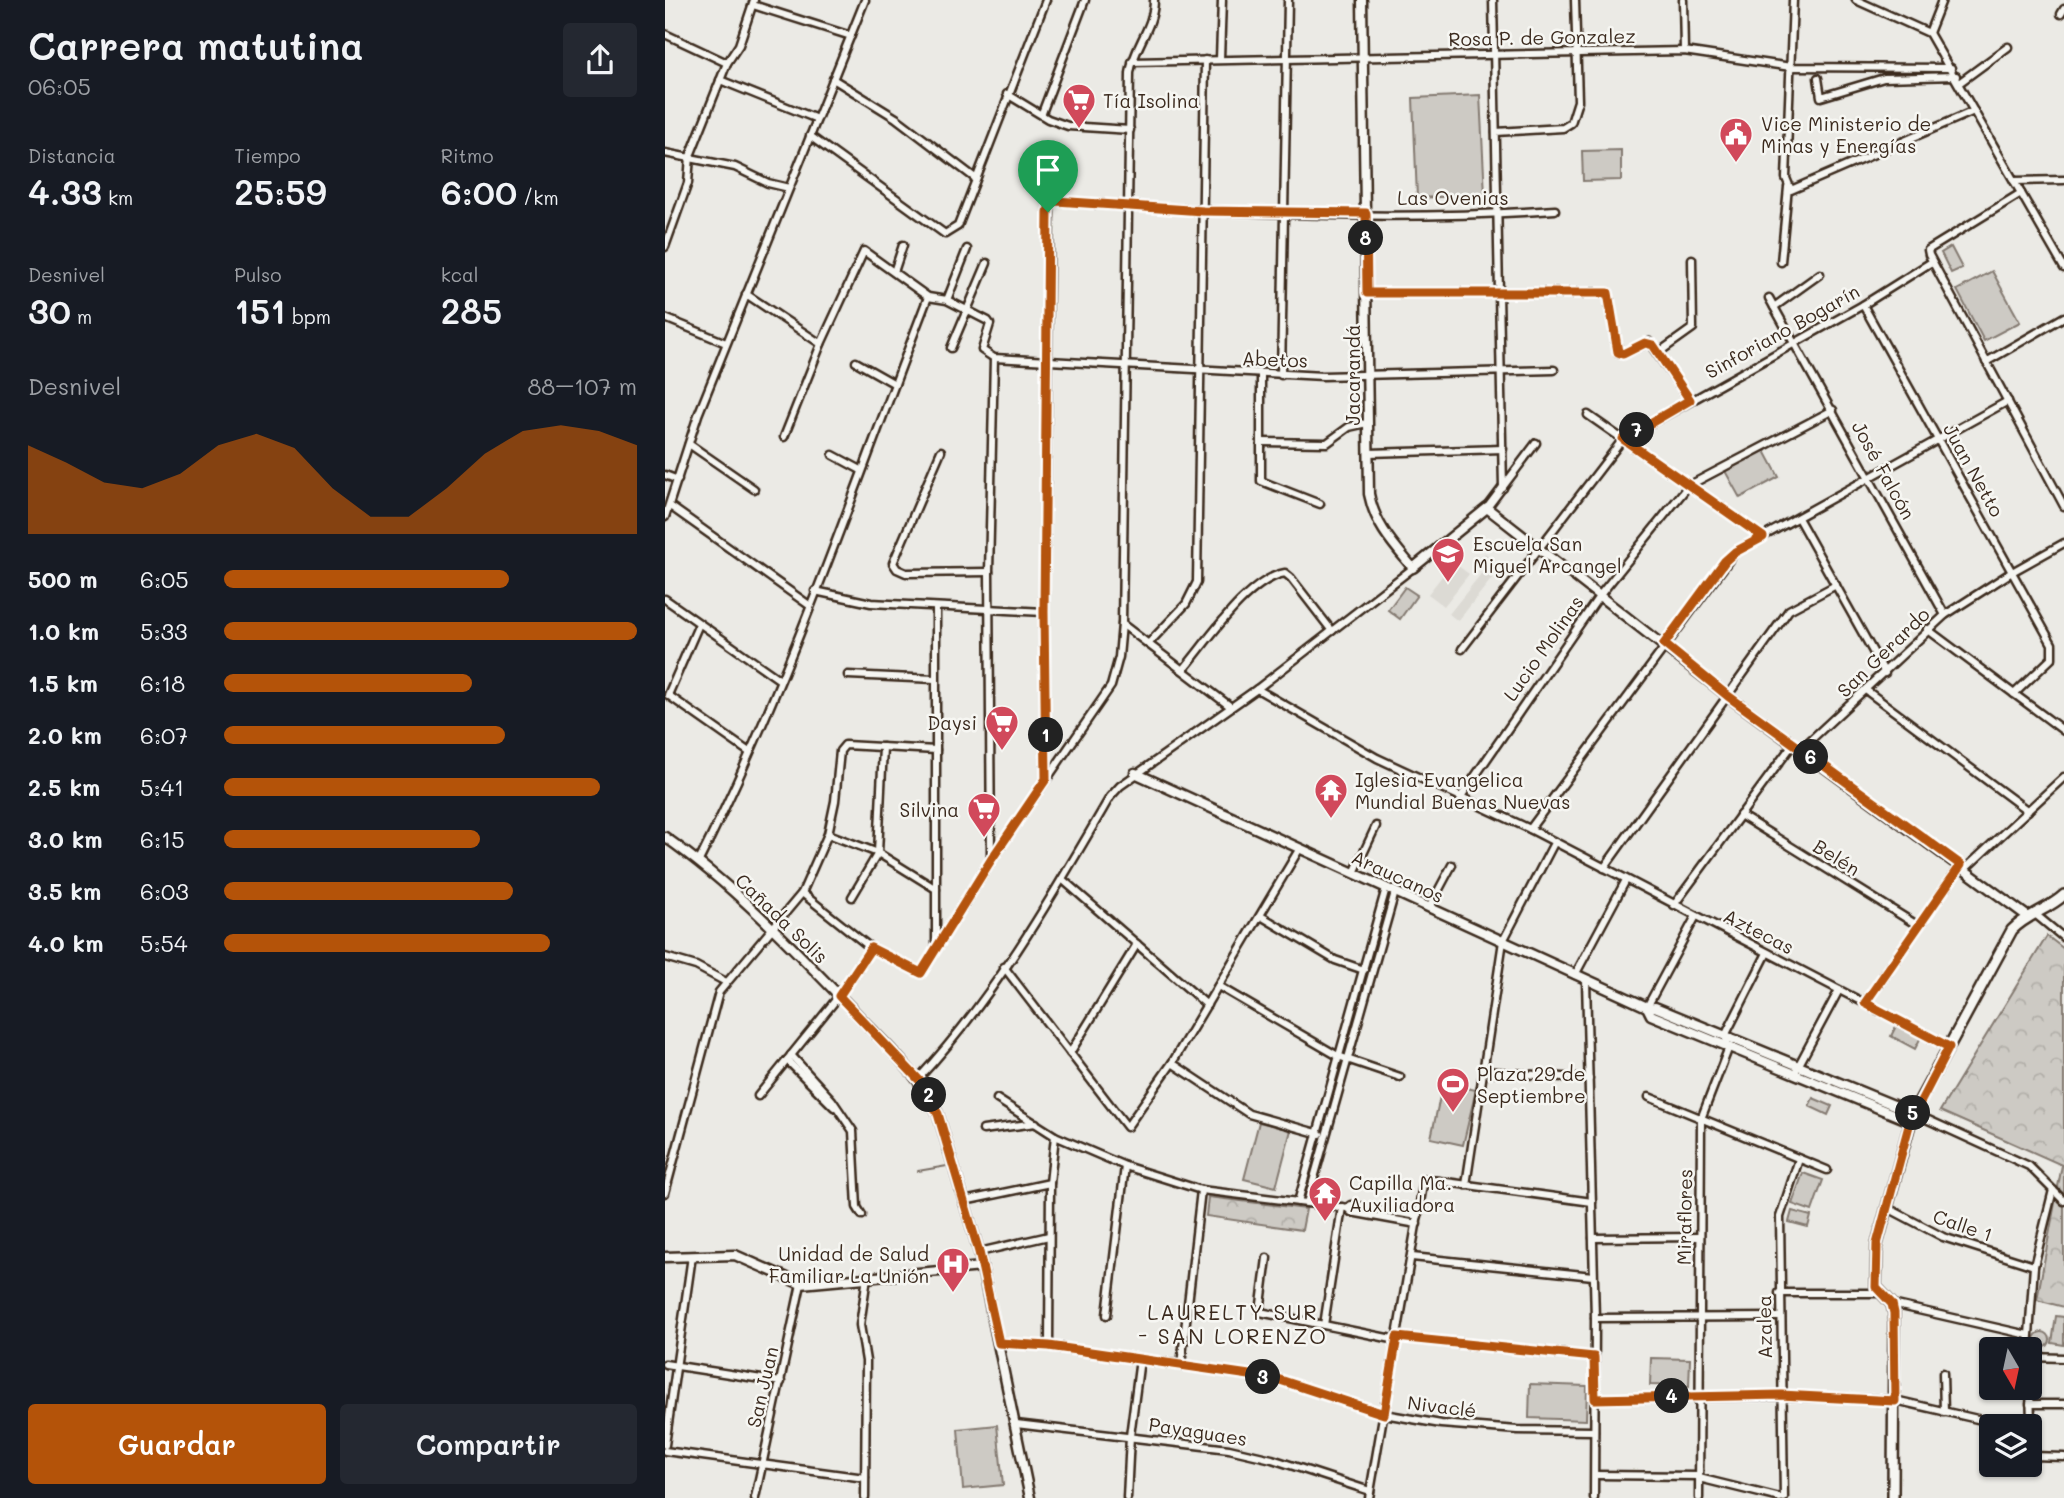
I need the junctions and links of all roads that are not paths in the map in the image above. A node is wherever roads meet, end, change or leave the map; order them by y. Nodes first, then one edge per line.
1 (865, 0) edge
2 (1046, 0) edge
3 (1085, 0) edge
4 (1154, 0) edge
5 (1222, 0) edge
6 (1287, 0) edge
7 (1362, 0) edge
8 (1493, 0) edge
9 (1575, 0) edge
10 (1683, 0) edge
11 (1793, 0) edge
12 (1942, 0) edge
13 (1858, 1) edge
14 (754, 2) edge
15 (1929, 33) junction
16 (665, 34) edge
17 (851, 36) junction
18 (2008, 47) dead end
19 (1577, 51) junction
20 (1684, 51) junction
21 (1495, 53) junction
22 (1362, 56) junction
23 (1287, 58) junction
24 (1220, 59) junction
25 (1205, 60) junction
26 (726, 62) junction
27 (1132, 62) junction
28 (1791, 67) junction
29 (1951, 68) junction
30 (1818, 78) dead end
31 (833, 79) junction
32 (720, 80) junction
33 (1957, 80) junction
34 (1007, 94) junction
35 (1975, 111) junction
36 (1042, 113) junction
37 (817, 119) junction
38 (1130, 130) junction
39 (1496, 132) junction
40 (810, 136) junction
41 (665, 153) edge
42 (690, 156) junction
43 (975, 178) junction
44 (2064, 180) edge
45 (2014, 181) junction
46 (1788, 187) junction
47 (789, 188) junction
48 (2021, 192) junction
49 (1128, 206) junction
50 (1555, 210) dead end
51 (1203, 211) junction
52 (1282, 213) junction
53 (1366, 213) junction
54 (1499, 214) junction
55 (903, 245) dead end
56 (665, 247) edge
57 (967, 249) dead end
58 (1692, 259) dead end
59 (1781, 261) dead end
60 (987, 263) dead end
61 (1930, 263) junction
62 (2064, 268) edge
63 (894, 272) junction
64 (1820, 274) dead end
65 (1367, 293) junction
66 (1499, 293) junction
67 (746, 294) junction
68 (929, 298) junction
69 (1769, 298) dead end
70 (947, 300) junction
71 (1863, 304) junction
72 (1774, 307) junction
73 (967, 310) junction
74 (2064, 317) edge
75 (665, 318) edge
76 (726, 342) junction
77 (1792, 343) junction
78 (821, 344) junction
79 (951, 348) dead end
80 (1658, 353) junction
81 (994, 358) junction
82 (856, 362) dead end
83 (1986, 362) junction
84 (1047, 363) junction
85 (1126, 367) junction
86 (1554, 370) dead end
87 (1201, 372) junction
88 (1502, 373) junction
89 (1261, 374) junction
90 (1368, 374) junction
91 (1281, 375) junction
92 (895, 384) junction
93 (1690, 400) junction
94 (2008, 401) junction
95 (1833, 410) junction
96 (1588, 415) dead end
97 (1367, 423) junction
98 (785, 437) dead end
99 (1623, 439) junction
100 (1940, 439) junction
101 (1261, 442) junction
102 (1536, 443) dead end
103 (689, 444) junction
104 (1503, 449) junction
105 (941, 451) dead end
106 (1369, 453) junction
107 (833, 455) dead end
108 (862, 470) junction
109 (665, 475) edge
110 (1870, 478) junction
111 (678, 481) junction
112 (1688, 486) junction
113 (1503, 488) junction
114 (754, 489) dead end
115 (1319, 504) dead end
116 (670, 506) junction
117 (2064, 506) edge
118 (1487, 508) junction
119 (665, 517) edge
120 (1798, 519) junction
121 (1763, 537) junction
122 (2064, 543) edge
123 (1540, 549) junction
124 (1413, 568) junction
125 (989, 572) junction
126 (2012, 572) junction
127 (1836, 585) junction
128 (815, 591) junction
129 (1600, 595) junction
130 (665, 599) edge
131 (809, 605) junction
132 (936, 607) junction
133 (989, 610) junction
134 (1044, 612) junction
135 (1945, 615) junction
136 (699, 624) junction
137 (1122, 624) junction
138 (1927, 629) junction
139 (1332, 631) junction
140 (1148, 644) junction
141 (1664, 644) junction
142 (1462, 649) dead end
143 (1183, 670) junction
144 (1885, 673) junction
145 (848, 676) dead end
146 (935, 679) junction
147 (780, 680) junction
148 (1257, 689) junction
149 (1867, 691) junction
150 (2014, 694) junction
151 (1728, 696) junction
152 (1231, 707) junction
153 (2064, 731) edge
154 (1797, 746) junction
155 (883, 747) junction
156 (936, 750) junction
157 (749, 752) junction
158 (1135, 772) junction
159 (2064, 777) edge
160 (1046, 779) junction
161 (1460, 798) junction
162 (2028, 811) junction
163 (1740, 815) junction
164 (1376, 825) dead end
165 (1530, 829) junction
166 (828, 834) junction
167 (665, 837) edge
168 (1554, 843) junction
169 (1300, 848) junction
170 (878, 853) junction
171 (991, 860) junction
172 (699, 861) junction
173 (1452, 864) dead end
174 (1963, 867) junction
175 (1604, 869) junction
176 (1355, 873) junction
177 (1062, 879) junction
178 (1626, 880) junction
179 (1386, 887) junction
180 (936, 889) junction
181 (1395, 892) junction
182 (802, 893) junction
183 (2064, 895) edge
184 (852, 897) dead end
185 (1674, 905) junction
186 (1429, 908) junction
187 (2031, 915) junction
188 (1261, 916) junction
189 (1696, 916) junction
190 (1917, 925) junction
191 (774, 928) junction
192 (2064, 938) edge
193 (1503, 942) junction
194 (1137, 944) junction
195 (936, 947) junction
196 (871, 948) junction
197 (1767, 953) junction
198 (665, 957) edge
199 (1004, 967) junction
200 (1363, 970) junction
201 (1372, 972) junction
202 (1575, 975) junction
203 (1587, 980) junction
204 (726, 982) junction
205 (1218, 986) junction
206 (1839, 990) junction
207 (839, 996) junction
208 (1865, 1003) junction
209 (1207, 1005) junction
210 (1647, 1008) junction
211 (1725, 1036) junction
212 (1729, 1047) junction
213 (1949, 1047) junction
214 (1070, 1053) junction
215 (1338, 1056) junction
216 (789, 1058) junction
217 (1347, 1060) junction
218 (1172, 1063) junction
219 (1796, 1070) junction
220 (1484, 1071) junction
221 (1399, 1077) dead end
222 (918, 1079) junction
223 (1589, 1079) junction
224 (758, 1096) dead end
225 (1649, 1097) dead end
226 (997, 1099) dead end
227 (1912, 1117) junction
228 (1701, 1119) junction
229 (1038, 1124) junction
230 (983, 1130) dead end
231 (1317, 1133) junction
232 (1055, 1136) junction
233 (1326, 1136) junction
234 (1799, 1158) junction
235 (1125, 1166) junction
236 (1827, 1170) dead end
237 (1049, 1183) junction
238 (1466, 1185) junction
239 (1201, 1190) junction
240 (2053, 1190) junction
241 (665, 1193) edge
242 (2064, 1200) edge
243 (964, 1201) junction
244 (1297, 1202) junction
245 (1592, 1202) junction
246 (1307, 1203) junction
247 (1886, 1207) junction
248 (1345, 1208) junction
249 (862, 1215) dead end
250 (1418, 1216) junction
251 (1417, 1224) junction
252 (1049, 1236) junction
253 (1699, 1237) junction
254 (1593, 1238) junction
255 (979, 1252) junction
256 (692, 1256) junction
257 (665, 1257) edge
258 (1412, 1257) junction
259 (1267, 1258) dead end
260 (2034, 1266) junction
261 (982, 1267) junction
262 (1593, 1276) junction
263 (867, 1277) junction
264 (801, 1284) junction
265 (1779, 1293) junction
266 (1879, 1293) junction
267 (1892, 1304) junction
268 (1107, 1315) dead end
269 (1699, 1316) junction
270 (1779, 1317) junction
271 (1595, 1318) junction
272 (1324, 1325) junction
273 (2028, 1335) joint
274 (1397, 1339) junction
275 (999, 1343) junction
276 (1049, 1346) junction
277 (1594, 1357) junction
278 (2042, 1357) edge
279 (2064, 1358) edge
280 (1140, 1359) junction
281 (665, 1364) edge
282 (1181, 1364) junction
283 (676, 1366) junction
284 (1943, 1373) dead end
285 (781, 1382) junction
286 (1701, 1395) junction
287 (1781, 1395) junction
288 (1595, 1399) junction
289 (2030, 1400) edge
290 (1895, 1401) junction
291 (2030, 1404) junction
292 (2064, 1404) edge
293 (1944, 1412) junction
294 (1384, 1414) junction
295 (1979, 1420) edge
296 (1016, 1424) junction
297 (1594, 1430) junction
298 (1130, 1436) junction
299 (665, 1445) edge
300 (665, 1451) edge
301 (2064, 1457) edge
302 (760, 1465) junction
303 (1595, 1475) junction
304 (1699, 1477) junction
305 (865, 1478) junction
306 (1369, 1494) edge
307 (1758, 1495) edge
308 (755, 1498) edge
309 (865, 1498) edge
310 (1030, 1498) edge
311 (1127, 1498) edge
312 (1594, 1498) edge
313 (1699, 1498) edge
314 (1782, 1498) edge
315 (1893, 1498) edge

1 - 17 street
2 - 34 street
3 - 36 street
4 - 27 street
5 - 24 street
6 - 23 street
7 - 22 street, Jacarandá
8 - 21 street
9 - 19 street
10 - 20 street
11 - 28 street
12 - 15 street
13 - 15 street
14 - 17 street
14 - 26 street
15 - 29 street
16 - 26 street
17 - 31 street
18 - 33 street
19 - 20 street, Rosa P. de Gonzalez
19 - 21 street, Rosa P. de Gonzalez
19 - 39 street
20 - 28 street, Rosa P. de Gonzalez
21 - 22 street, Rosa P. de Gonzalez
21 - 39 street
22 - 23 street, Rosa P. de Gonzalez
22 - 53 street, Jacarandá
23 - 24 street, Rosa P. de Gonzalez
23 - 52 street
24 - 25 street, Rosa P. de Gonzalez
25 - 27 street, Rosa P. de Gonzalez
25 - 51 street
26 - 32 street
27 - 38 street
28 - 29 street, Rosa P. de Gonzalez
28 - 46 street
29 - 33 street
30 - 33 street
31 - 37 street
31 - 43 street
32 - 37 street
32 - 42 street
33 - 35 street
34 - 36 street
34 - 43 street
35 - 45 street
35 - 46 street
36 - 38 street
37 - 40 street
38 - 49 street
39 - 54 street
40 - 43 street
40 - 47 street
41 - 42 street
42 - 47 street
42 - 56 street
44 - 45 street
45 - 48 street
46 - 59 street
47 - 67 street
48 - 61 street
48 - 62 street
49 - 51 street, Las Ovenias
49 - 84 street, Las Ovenias
49 - 85 street
50 - 54 street, Las Ovenias
51 - 52 street, Las Ovenias
51 - 87 street
52 - 53 street, Las Ovenias
52 - 91 street
53 - 54 street, Las Ovenias
53 - 65 street, Jacarandá
54 - 66 street
55 - 63 street
57 - 70 street
58 - 80 street
60 - 73 street
61 - 71 street, Sinforiano Bogarín
61 - 83 street
63 - 68 street
63 - 78 street
64 - 72 street
65 - 66 street
65 - 90 street, Jacarandá
66 - 80 street
66 - 88 street
67 - 76 street
67 - 78 street
68 - 70 street
68 - 92 street
69 - 72 street, José Falcón
70 - 73 street
71 - 77 street, Sinforiano Bogarín
71 - 100 street, Juan Netto
72 - 77 street, José Falcón
73 - 79 street
73 - 81 street
74 - 83 street
75 - 76 street
76 - 103 street
77 - 93 street, Sinforiano Bogarín
77 - 95 street, José Falcón
78 - 98 street
80 - 93 street
81 - 84 street, Abetos
81 - 125 street
82 - 92 street
83 - 94 street
84 - 85 street, Abetos
84 - 134 street
85 - 87 street, Abetos
85 - 137 street
86 - 88 street, Abetos
87 - 89 street, Abetos
87 - 140 street
88 - 90 street, Abetos
88 - 104 street
89 - 91 street, Abetos
89 - 101 street
90 - 91 street, Abetos
90 - 97 street, Jacarandá
92 - 108 street
93 - 99 street, Sinforiano Bogarín
94 - 100 street
94 - 117 street
95 - 110 street, José Falcón
95 - 112 street, Lucio Molinas
96 - 99 street
97 - 101 street
97 - 106 street, Jacarandá
99 - 112 street
99 - 123 street, Sinforiano Bogarín
100 - 110 street
100 - 126 street, Juan Netto
101 - 115 street
102 - 113 street
103 - 111 street
103 - 114 street
104 - 106 street
104 - 113 street
105 - 125 street
106 - 124 street, Jacarandá
107 - 108 street
108 - 128 street
109 - 111 street
110 - 120 street
110 - 135 street, José Falcón
111 - 116 street
112 - 121 street
112 - 129 street, Lucio Molinas
113 - 118 street
116 - 119 street
116 - 131 street
118 - 123 street
118 - 124 street
120 - 121 street
120 - 127 street
121 - 141 street
122 - 126 street, San Gerardo
123 - 129 street
123 - 142 street, Sinforiano Bogarín
124 - 139 street
125 - 133 street
126 - 135 street, San Gerardo
126 - 150 street, Juan Netto
127 - 144 street
127 - 151 street
128 - 131 street
128 - 132 street
129 - 141 street
129 - 161 street, Lucio Molinas
130 - 136 street
131 - 147 street
132 - 133 street
132 - 146 street
133 - 134 street
133 - 171 street
134 - 160 street
135 - 138 street, San Gerardo
136 - 147 street
136 - 157 street
137 - 140 street
137 - 160 street
138 - 144 street, San Gerardo
138 - 150 street
139 - 143 street
139 - 148 street
140 - 143 street
141 - 151 street
141 - 165 street
143 - 152 street
144 - 149 street, San Gerardo
145 - 146 street
146 - 156 street
147 - 157 street
148 - 152 street
148 - 161 street, Aztecas
149 - 154 street, San Gerardo
149 - 162 street
150 - 153 street
151 - 154 street
151 - 175 street
152 - 158 street
154 - 163 street, San Gerardo
154 - 174 street
155 - 156 street
155 - 166 street
155 - 170 street
156 - 180 street
157 - 172 street
158 - 169 street, Araucanos
158 - 177 street
159 - 162 street
160 - 171 street
161 - 165 street, Aztecas
162 - 174 street
163 - 185 street, San Gerardo
163 - 190 street, Belén
164 - 176 street
165 - 168 street, Aztecas
166 - 170 street
166 - 182 street
167 - 172 street, Cañada Solis
168 - 175 street, Aztecas
168 - 193 street
169 - 176 street, Araucanos
169 - 188 street
170 - 180 street
170 - 184 street
171 - 195 street
172 - 191 street, Cañada Solis
173 - 186 street
174 - 187 street
174 - 190 street
175 - 178 street, Aztecas
176 - 179 street, Araucanos
177 - 194 street
177 - 199 street
178 - 185 street, Aztecas
178 - 202 street
179 - 181 street, Araucanos
179 - 200 street
180 - 195 street
181 - 186 street, Araucanos
181 - 201 street
182 - 191 street
182 - 196 street
183 - 187 main road
185 - 189 street, Aztecas
186 - 193 street, Araucanos
187 - 192 street
187 - 213 main road
188 - 200 street
188 - 205 street
189 - 197 street, Aztecas
189 - 210 street
190 - 208 street
191 - 204 street
191 - 207 street, Cañada Solis
193 - 202 street, Araucanos
193 - 220 street
194 - 209 street
194 - 214 street
195 - 196 street
196 - 207 street
197 - 206 street, Aztecas
197 - 211 street
198 - 204 street
199 - 214 street
199 - 222 street
200 - 201 street
200 - 215 street
201 - 217 street
202 - 203 street, Araucanos
203 - 210 street, Araucanos
203 - 223 street
204 - 241 street
205 - 209 street
205 - 215 street
206 - 208 street, Aztecas
206 - 219 street
207 - 216 street
207 - 222 street, Cañada Solis
208 - 213 street, Aztecas
209 - 218 street
210 - 211 street, Araucanos
210 - 212 street, Araucanos
211 - 212 street
211 - 219 street, Araucanos
212 - 219 street, Araucanos
212 - 228 street, Miraflores
213 - 227 main road
214 - 218 street
215 - 217 street
215 - 231 street
216 - 224 street
216 - 249 street
217 - 221 street
217 - 233 street
218 - 231 street
219 - 227 street, Araucanos
220 - 223 street
220 - 238 street
222 - 243 street, Cañada Solis
223 - 245 street
225 - 228 street
226 - 229 street
227 - 240 street
227 - 247 main road
228 - 234 street
228 - 253 street, Miraflores
229 - 230 street
229 - 232 street
231 - 233 street
231 - 244 street
232 - 235 street
232 - 237 street
233 - 246 street
234 - 236 street
234 - 265 street, Azalea
235 - 239 street
235 - 268 street
237 - 243 street
237 - 252 street
238 - 245 street
238 - 250 street
239 - 244 street
239 - 282 street
240 - 242 street
240 - 260 street
243 - 255 street, Cañada Solis
244 - 246 street
245 - 254 street
246 - 248 street
247 - 260 street, Calle 1
247 - 266 main road
248 - 250 street
248 - 251 street
248 - 272 street
250 - 251 street
251 - 258 street
252 - 255 street
252 - 276 street
253 - 254 street
253 - 269 street, Miraflores
254 - 262 street
255 - 261 street, Cañada Solis
256 - 257 street
256 - 264 street
256 - 283 street
258 - 262 street
258 - 274 street
259 - 272 street
260 - 273 street
261 - 263 street
261 - 275 street, Cañada Solis
262 - 271 street
263 - 264 street
263 - 305 street
264 - 285 street, San Juan
265 - 266 street
265 - 270 street, Azalea
266 - 267 main road
267 - 273 street
267 - 290 main road
269 - 270 street
269 - 271 street
269 - 286 street, Miraflores
270 - 287 street, Azalea
271 - 277 street
272 - 274 street
274 - 277 street
274 - 294 street
275 - 276 street, Nivaclé
275 - 296 street, Cañada Solis
276 - 280 street, Nivaclé
277 - 288 street
278 - 279 street
280 - 282 street, Nivaclé
280 - 298 street
281 - 283 street
282 - 294 street, Nivaclé
283 - 285 street
283 - 299 street
284 - 293 street
285 - 302 street, San Juan
286 - 287 street
286 - 288 street
286 - 304 street, Miraflores
287 - 290 street
287 - 314 street, Azalea
288 - 297 street
289 - 291 street
290 - 293 street
290 - 315 main road
291 - 292 street
291 - 301 street
293 - 295 street
294 - 297 street, Nivaclé
294 - 306 street
296 - 298 street, Payaguaes
296 - 310 street, Cañada Solis
297 - 303 street
298 - 306 street, Payaguaes
298 - 311 street
300 - 302 street
302 - 305 street
302 - 308 street, San Juan
303 - 304 street
303 - 312 street
304 - 307 street
304 - 313 street, Miraflores
305 - 309 street
307 - 314 street

